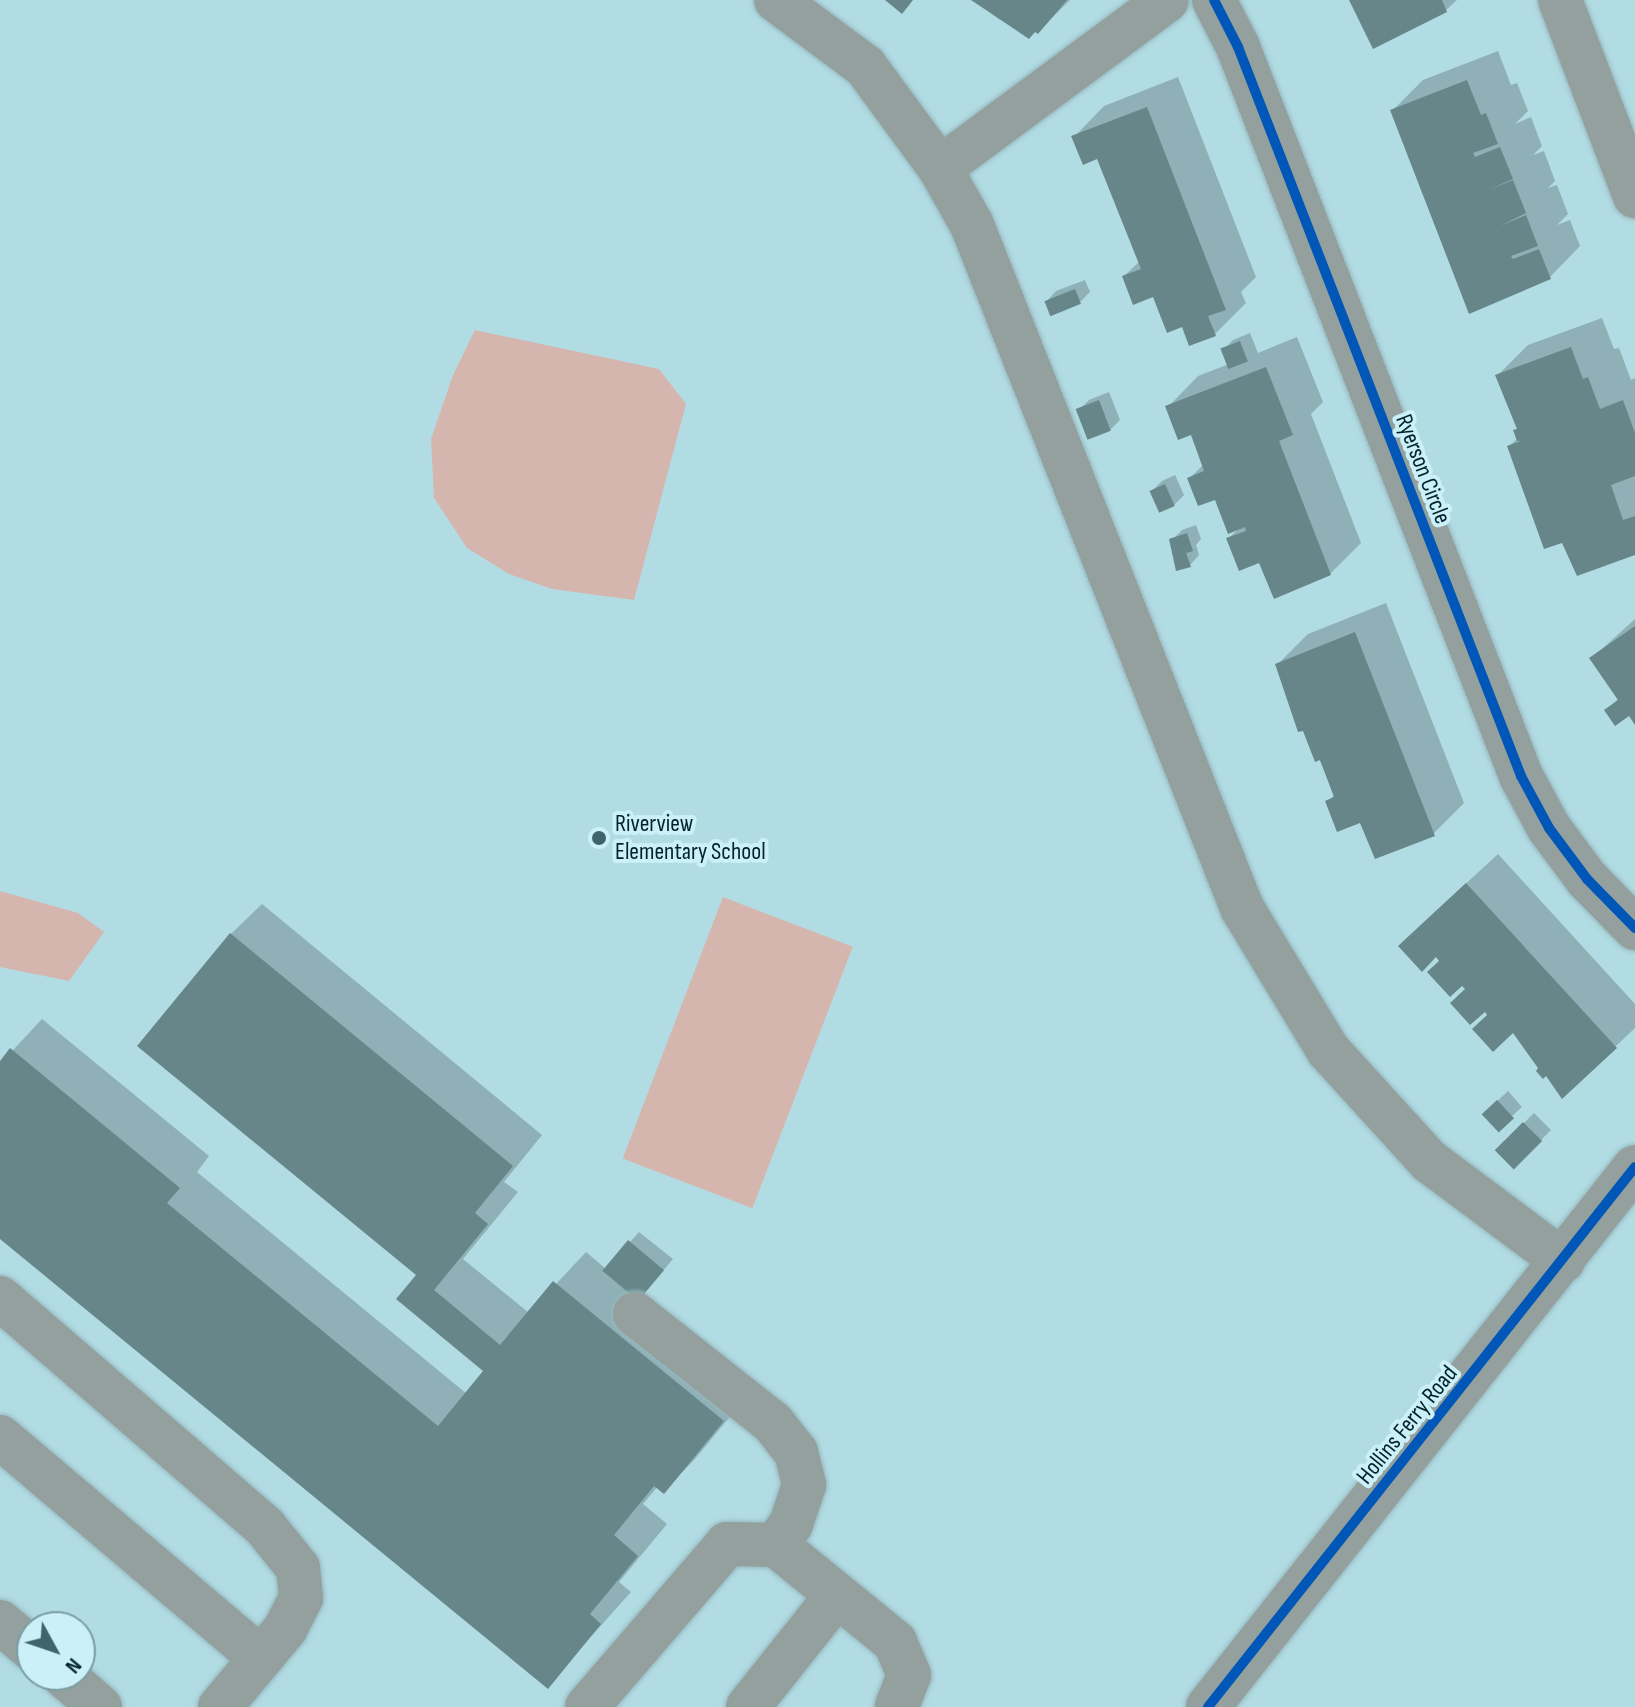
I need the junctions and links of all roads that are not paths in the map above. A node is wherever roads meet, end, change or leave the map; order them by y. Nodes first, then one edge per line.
1 (776, 0) edge
2 (1167, 0) edge
3 (1214, 0) edge
4 (1560, 0) edge
5 (940, 168) junction
6 (1635, 196) edge
7 (1635, 928) edge
8 (1635, 1167) edge
9 (1563, 1261) junction
10 (0, 1298) edge
11 (635, 1314) dead end
12 (0, 1437) edge
13 (776, 1545) junction
14 (837, 1595) junction
15 (0, 1622) edge
16 (16, 1636) edge
17 (261, 1658) junction
18 (82, 1691) edge
19 (903, 1691) edge
20 (100, 1707) edge
21 (220, 1707) edge
22 (587, 1707) edge
23 (748, 1707) edge
24 (1208, 1707) edge

1 - 5 street
2 - 5 street
3 - 7 street, Ryerson Circle
4 - 6 street
5 - 9 street
8 - 9 street, Hollins Ferry Road
9 - 24 street, Hollins Ferry Road
10 - 17 street
11 - 13 street
12 - 17 street
13 - 14 street
13 - 22 street
14 - 19 street
14 - 23 street
15 - 16 street
17 - 21 street
18 - 20 street

